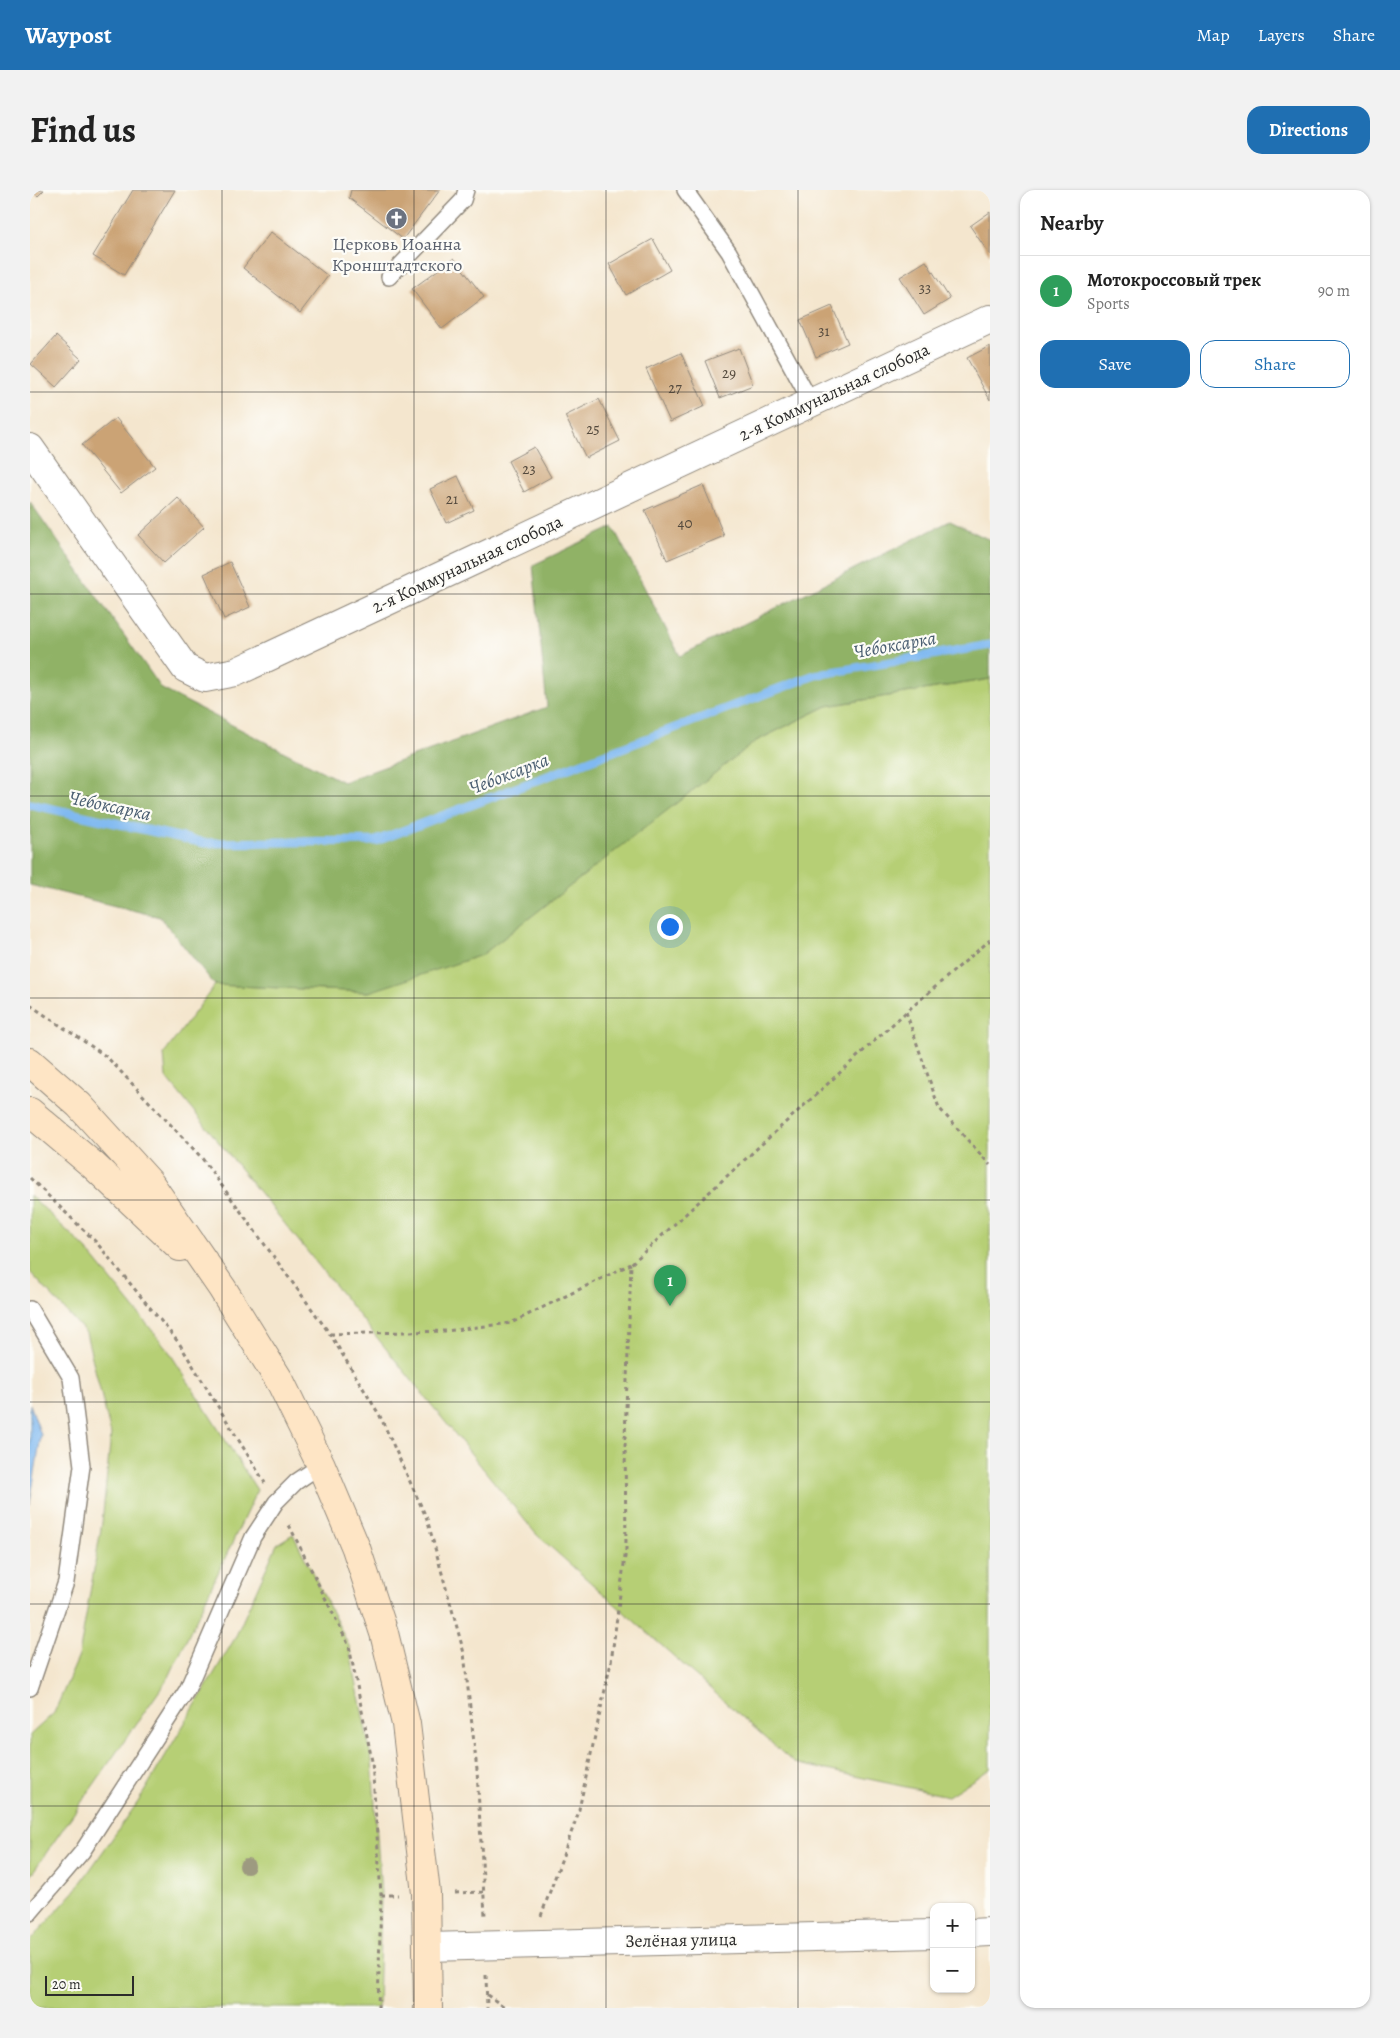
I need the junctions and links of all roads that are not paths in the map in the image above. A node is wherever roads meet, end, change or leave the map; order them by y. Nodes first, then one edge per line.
1 (466, 190) edge
2 (685, 190) edge
3 (389, 277) dead end
4 (990, 319) edge
5 (811, 402) junction
6 (30, 448) edge
7 (30, 1062) edge
8 (30, 1112) edge
9 (222, 1288) junction
10 (30, 1309) edge
11 (321, 1465) junction
12 (30, 1688) edge
13 (30, 1913) edge
14 (990, 1932) edge
15 (975, 1933) edge
16 (930, 1934) edge
17 (428, 1947) junction
18 (428, 2008) edge

1 - 3 lane
2 - 5 lane
4 - 5 street, 2-я Коммунальная слобода
5 - 6 street, 2-я Коммунальная слобода
7 - 9 main road
8 - 9 main road
9 - 11 main road
10 - 12 lane
11 - 13 lane
11 - 17 main road
14 - 15 street
16 - 17 street, Зелёная улица
17 - 18 main road

